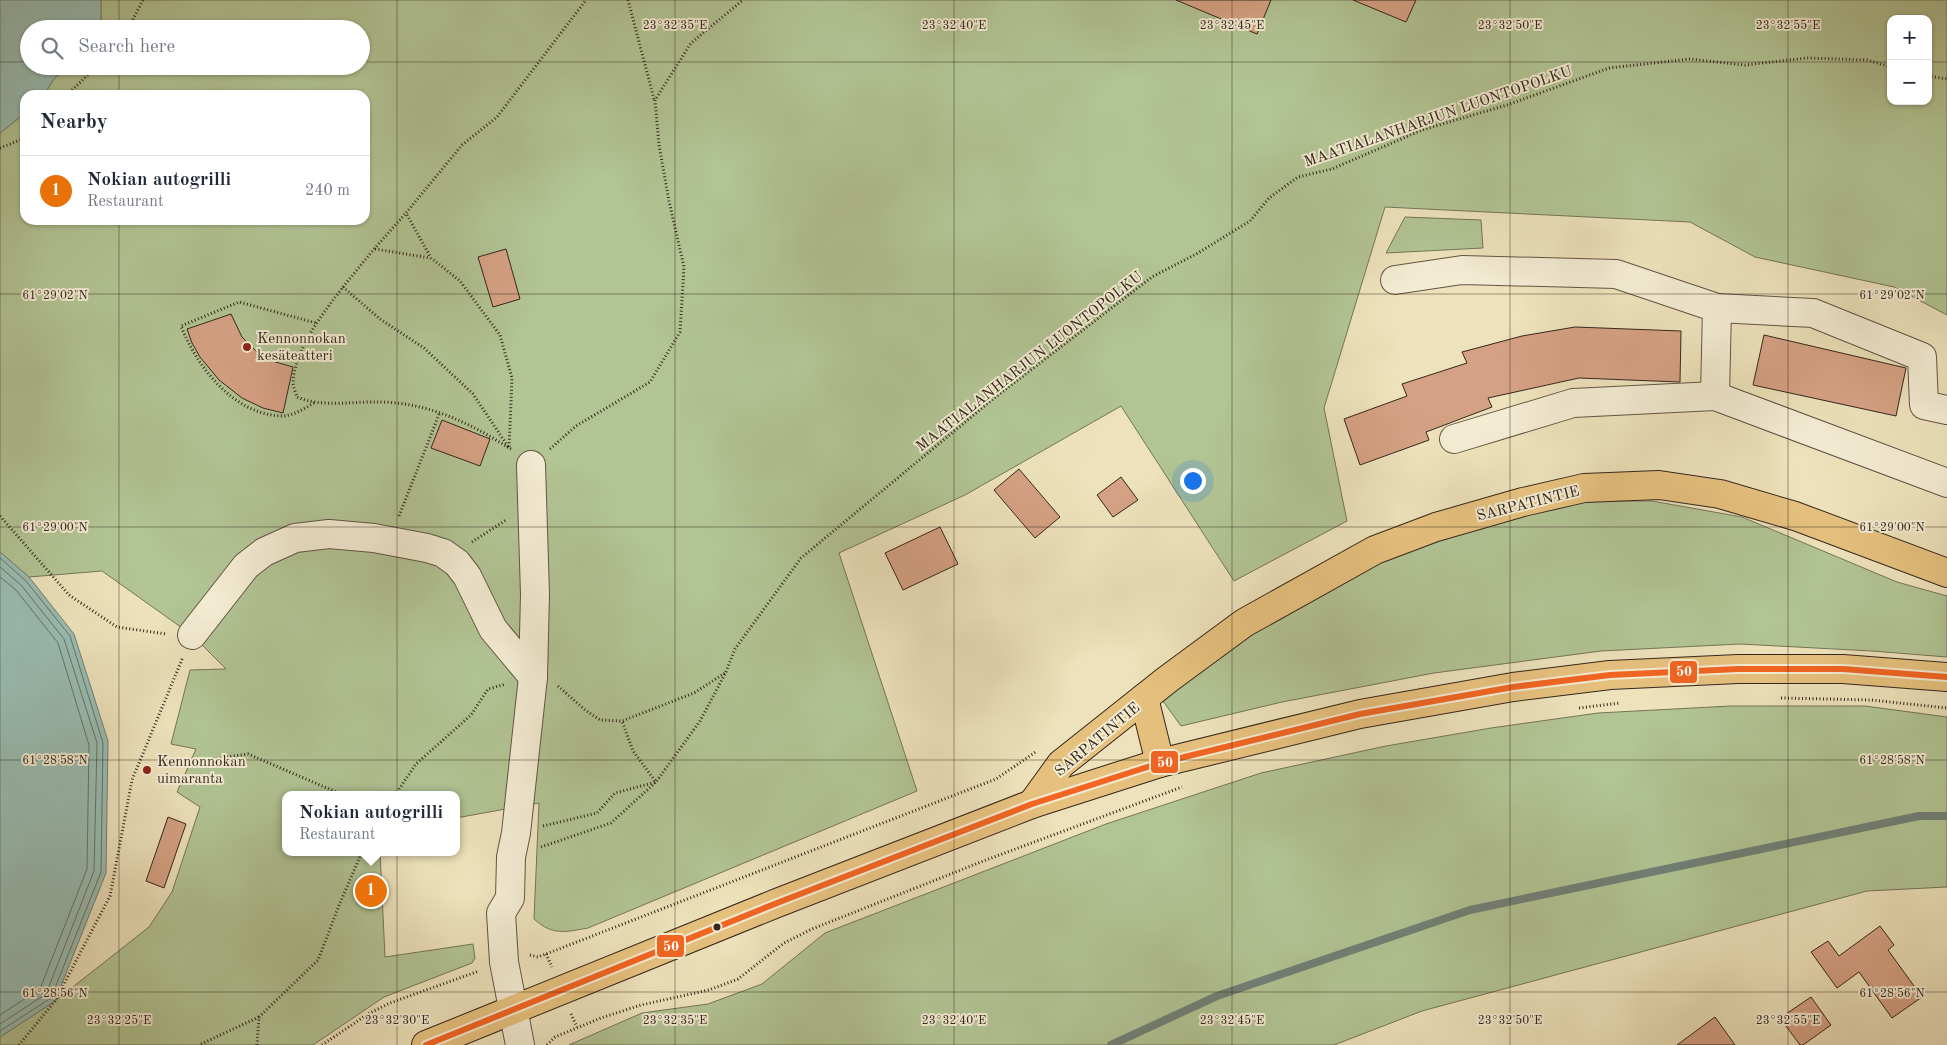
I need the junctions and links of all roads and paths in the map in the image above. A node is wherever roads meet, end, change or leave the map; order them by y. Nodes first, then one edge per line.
1 (143, 0) edge
2 (586, 0) edge
3 (628, 0) edge
4 (743, 0) edge
5 (133, 20) edge
6 (1887, 66) edge
7 (88, 75) edge
8 (1932, 77) edge
9 (1947, 79) edge
10 (72, 90) edge
11 (654, 100) junction
12 (20, 140) edge
13 (0, 148) edge
14 (406, 213) junction
15 (374, 248) junction
16 (431, 258) junction
17 (1395, 280) dead end
18 (343, 288) junction
19 (1717, 308) junction
20 (316, 323) junction
21 (1715, 396) junction
22 (314, 402) junction
23 (1947, 410) edge
24 (440, 412) junction
25 (1454, 439) dead end
26 (509, 448) junction
27 (531, 477) junction
28 (1947, 483) edge
29 (0, 516) edge
30 (389, 541) junction
31 (443, 552) junction
32 (1947, 573) edge
33 (192, 635) junction
34 (726, 672) junction
35 (533, 677) junction
36 (1947, 677) edge
37 (1144, 698) junction
38 (1778, 698) dead end
39 (1626, 702) dead end
40 (1578, 708) dead end
41 (1947, 708) edge
42 (622, 721) junction
43 (1043, 746) dead end
44 (213, 759) dead end
45 (1160, 763) junction
46 (656, 782) junction
47 (1191, 784) dead end
48 (334, 791) edge
49 (398, 791) edge
50 (1032, 804) junction
51 (514, 845) junction
52 (360, 856) edge
53 (504, 962) junction
54 (513, 1010) junction
55 (259, 1017) junction
56 (201, 1044) edge
57 (19, 1045) edge
58 (257, 1045) edge
59 (322, 1045) edge
60 (426, 1045) edge
61 (520, 1045) edge
62 (548, 1045) edge

1 - 5 path
2 - 14 path
3 - 11 path
4 - 11 path
6 - 34 path, MAATIALANHARJUN LUONTOPOLKU
7 - 10 path
8 - 9 path
11 - 27 path
12 - 13 path
14 - 15 path
14 - 16 path
15 - 16 path
15 - 18 path
16 - 26 path
17 - 19 street
18 - 20 path
18 - 26 path
19 - 21 street
19 - 23 street
20 - 22 path
20 - 22 path
21 - 25 street
21 - 28 street
22 - 24 path
24 - 26 path
24 - 30 path
26 - 27 path
27 - 31 path
27 - 35 street
29 - 33 path
30 - 31 street
30 - 33 street
31 - 35 street
32 - 37 main road, SARPATINTIE
33 - 57 path
34 - 42 path
34 - 46 path, MAATIALANHARJUN LUONTOPOLKU
35 - 42 path
35 - 49 path
35 - 51 street
36 - 45 main road
37 - 45 main road, SARPATINTIE
37 - 50 main road, SARPATINTIE
38 - 41 path
39 - 40 path
42 - 46 path
43 - 53 path
44 - 48 path
45 - 50 main road
46 - 51 path
46 - 51 path, MAATIALANHARJUN LUONTOPOLKU
47 - 62 path
50 - 54 main road
51 - 53 street
52 - 55 path
53 - 54 street
53 - 59 path
54 - 60 main road
54 - 61 street
55 - 56 path
55 - 58 path

